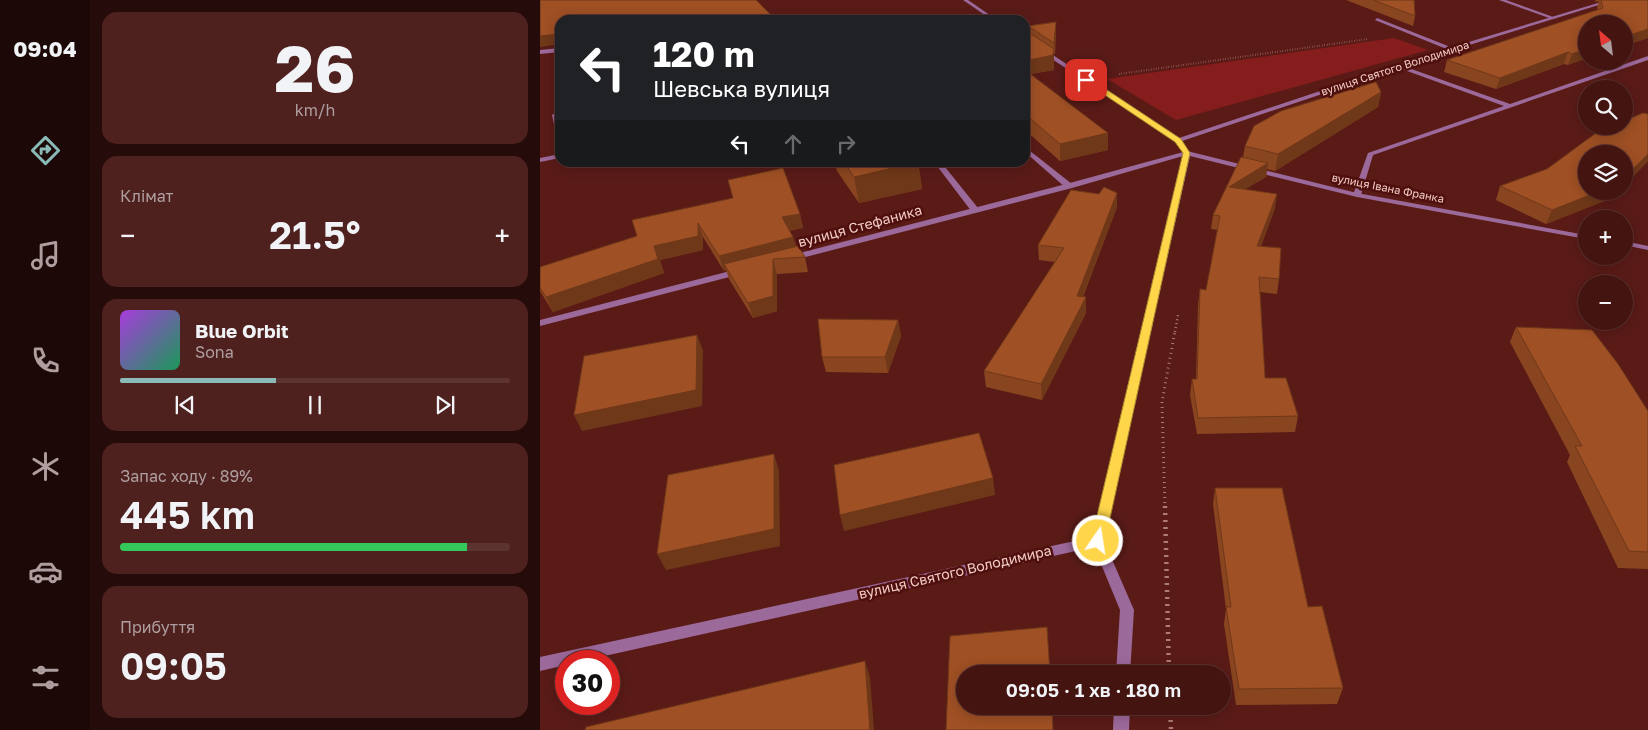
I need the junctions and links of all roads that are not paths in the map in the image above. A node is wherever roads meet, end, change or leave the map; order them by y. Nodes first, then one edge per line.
1 (965, 0) edge
2 (1501, 0) edge
3 (1613, 0) edge
4 (988, 15) edge
5 (1554, 18) junction
6 (1377, 19) edge
7 (1030, 42) edge
8 (1451, 49) junction
9 (555, 50) edge
10 (540, 52) edge
11 (1648, 58) edge
12 (1398, 66) junction
13 (1510, 106) junction
14 (1178, 140) junction
15 (1030, 153) edge
16 (1186, 153) junction
17 (555, 157) edge
18 (540, 160) edge
19 (941, 167) edge
20 (1069, 186) junction
21 (1357, 195) junction
22 (975, 210) junction
23 (1578, 236) edge
24 (1633, 246) edge
25 (1648, 248) edge
26 (782, 260) edge
27 (743, 270) edge
28 (540, 323) edge
29 (1098, 541) junction
30 (540, 664) edge
31 (1123, 665) edge
32 (1122, 715) edge
33 (1121, 730) edge

1 - 4 street
2 - 5 street
3 - 5 street, вулиця Святого Володимира
5 - 8 street, вулиця Святого Володимира
6 - 8 street
7 - 14 street
8 - 12 street, вулиця Святого Володимира
9 - 10 street
11 - 13 street
12 - 13 street
12 - 14 street, вулиця Святого Володимира
13 - 21 street
14 - 16 street
15 - 20 street
16 - 20 street, вулиця Стефаника
16 - 21 street, вулиця Івана Франка
16 - 29 street
17 - 18 street
19 - 22 street
20 - 22 street, вулиця Стефаника
21 - 23 street, вулиця Івана Франка
22 - 26 street, вулиця Стефаника
24 - 25 street
27 - 28 street
29 - 30 street, вулиця Святого Володимира
29 - 31 street
32 - 33 street

